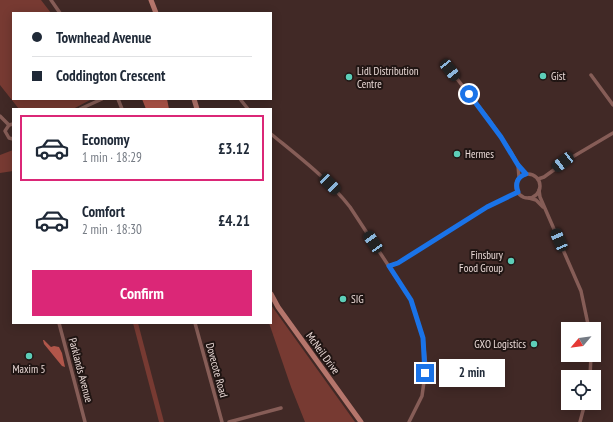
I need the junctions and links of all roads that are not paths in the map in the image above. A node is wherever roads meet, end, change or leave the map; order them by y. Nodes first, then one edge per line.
1 (51, 0) edge
2 (151, 0) edge
3 (59, 12) edge
4 (156, 12) edge
5 (445, 68) dead end
6 (591, 75) dead end
7 (100, 100) edge
8 (241, 100) edge
9 (613, 105) edge
10 (82, 108) edge
11 (247, 108) edge
12 (0, 116) edge
13 (11, 125) edge
14 (613, 133) edge
15 (272, 135) edge
16 (12, 139) edge
17 (518, 165) junction
18 (526, 174) junction
19 (520, 177) junction
20 (538, 179) junction
21 (539, 190) junction
22 (518, 192) junction
23 (528, 198) junction
24 (546, 209) junction
25 (389, 266) junction
26 (272, 296) edge
27 (588, 322) edge
28 (59, 324) edge
29 (195, 324) edge
30 (281, 408) dead end
31 (583, 410) edge
32 (85, 422) edge
33 (222, 422) edge
34 (229, 422) edge
35 (361, 422) edge
36 (409, 422) edge
37 (580, 422) edge

1 - 3 street
2 - 4 street
5 - 17 street
6 - 9 street
7 - 10 street
8 - 11 street
12 - 13 street
13 - 16 street
14 - 20 street
15 - 25 street
17 - 18 street
17 - 19 street
18 - 19 street
18 - 20 street
19 - 22 street
20 - 21 street
21 - 23 street
21 - 24 street
22 - 23 street
22 - 25 street
23 - 24 street
24 - 27 street
25 - 36 street
26 - 35 street, McNeil Drive
28 - 32 street, Parklands Avenue
29 - 33 street, Dovecote Road
30 - 34 street
31 - 37 street

